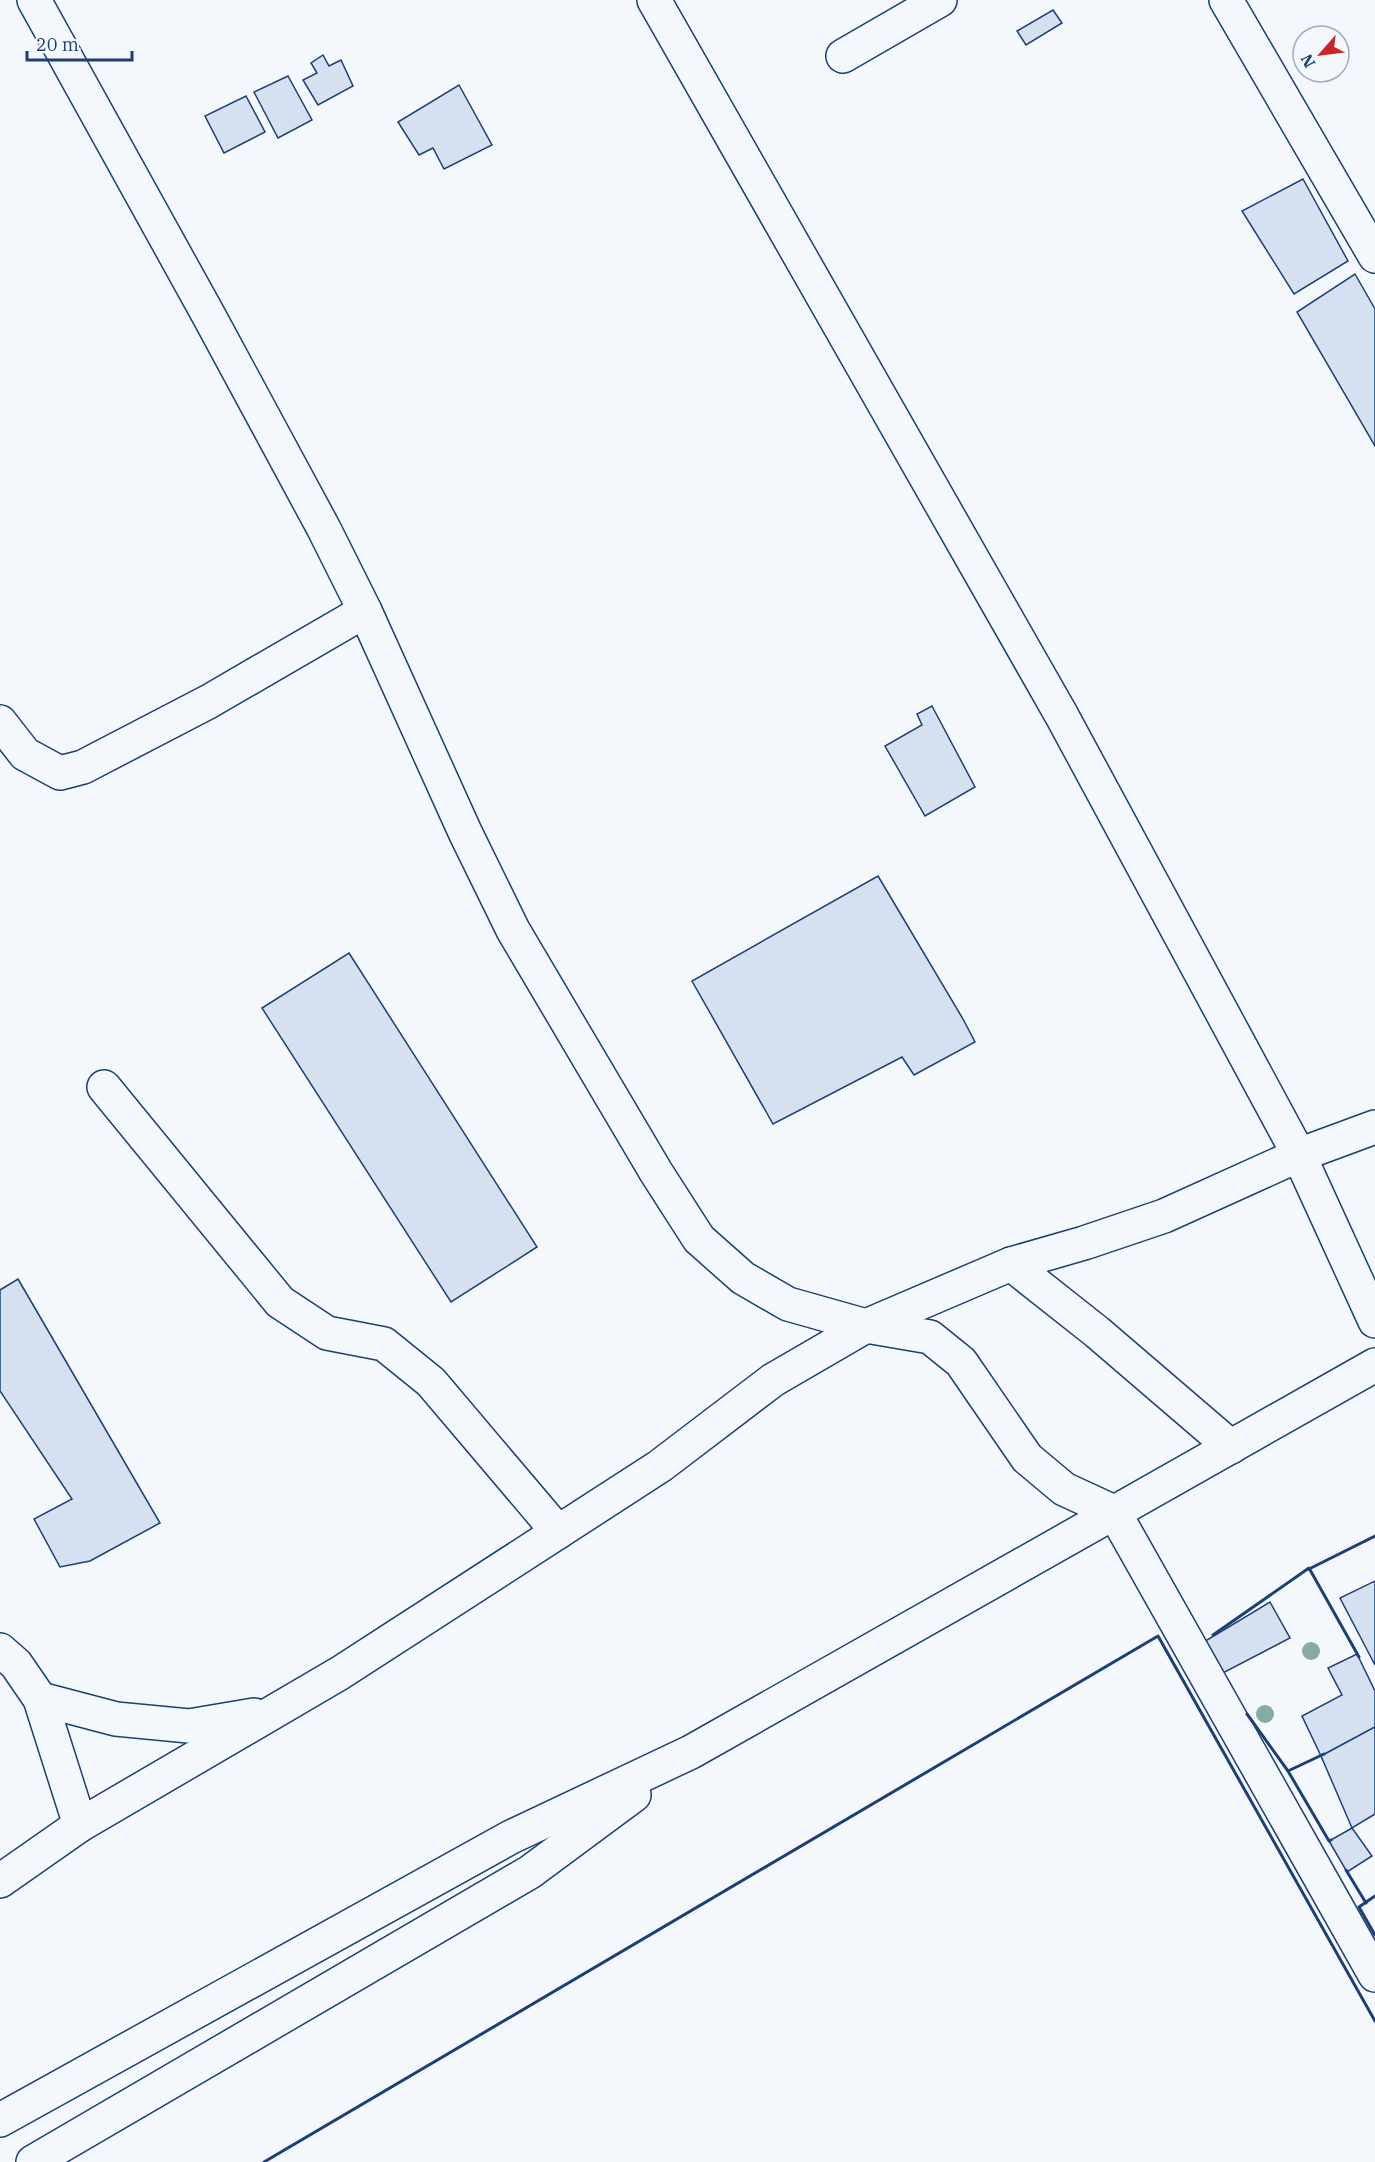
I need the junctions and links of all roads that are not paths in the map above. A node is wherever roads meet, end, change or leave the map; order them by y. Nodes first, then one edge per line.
1 (34, 0) edge
2 (654, 0) edge
3 (940, 0) edge
4 (1226, 0) edge
5 (843, 56) dead end
6 (1375, 256) edge
7 (365, 611) junction
8 (0, 722) edge
9 (104, 1087) dead end
10 (1375, 1127) edge
11 (1299, 1155) junction
12 (1011, 1263) junction
13 (1375, 1321) edge
14 (866, 1326) junction
15 (1375, 1365) edge
16 (1231, 1447) junction
17 (1114, 1512) junction
18 (558, 1532) junction
19 (0, 1650) edge
20 (40, 1699) junction
21 (276, 1711) junction
22 (691, 1752) junction
23 (80, 1824) junction
24 (0, 1881) edge
25 (1375, 1975) edge
26 (0, 2120) edge
27 (33, 2162) edge

1 - 7 main road
2 - 11 main road
3 - 5 main road
4 - 6 main road
7 - 8 main road
7 - 14 main road
9 - 18 main road
10 - 11 main road
11 - 12 main road
11 - 13 main road
12 - 14 main road
12 - 16 main road
14 - 17 main road
14 - 18 main road
15 - 16 main road
16 - 17 main road
17 - 22 main road
17 - 25 main road
18 - 21 main road
19 - 20 main road
20 - 21 main road
20 - 23 main road
21 - 23 main road
22 - 26 main road
22 - 27 main road
23 - 24 main road

